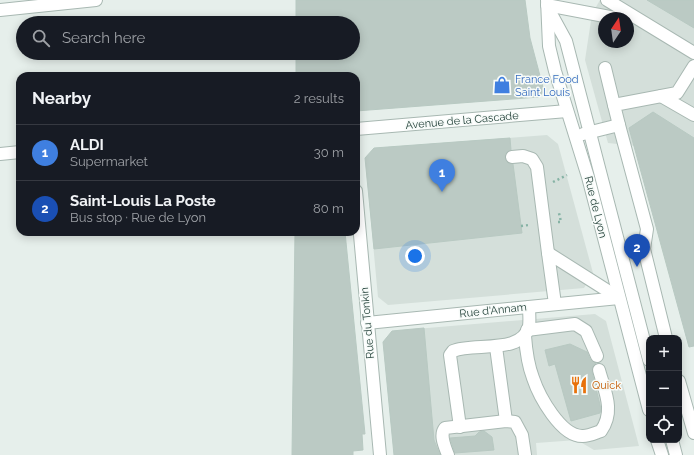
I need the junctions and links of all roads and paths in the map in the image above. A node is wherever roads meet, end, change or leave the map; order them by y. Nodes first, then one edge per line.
1 (96, 0) edge
2 (607, 0) edge
3 (547, 2) edge
4 (0, 10) edge
5 (598, 14) edge
6 (634, 23) edge
7 (651, 27) junction
8 (694, 53) edge
9 (694, 66) edge
10 (605, 68) dead end
11 (662, 96) junction
12 (614, 105) junction
13 (567, 111) junction
14 (694, 115) edge
15 (619, 125) junction
16 (360, 129) edge
17 (589, 132) junction
18 (576, 136) junction
19 (16, 152) edge
20 (0, 154) edge
21 (512, 157) dead end
22 (360, 236) edge
23 (548, 253) junction
24 (619, 298) junction
25 (554, 304) junction
26 (529, 307) junction
27 (367, 323) junction
28 (526, 333) junction
29 (665, 335) edge
30 (496, 347) junction
31 (646, 348) edge
32 (597, 356) dead end
33 (646, 360) edge
34 (636, 363) junction
35 (599, 370) dead end
36 (645, 379) edge
37 (682, 391) edge
38 (649, 407) edge
39 (506, 421) junction
40 (460, 427) junction
41 (694, 433) edge
42 (658, 443) edge
43 (673, 443) edge
44 (380, 455) edge
45 (448, 455) edge
46 (524, 455) edge
47 (662, 455) edge
48 (676, 455) edge

1 - 4 street
2 - 7 street
3 - 5 street
3 - 13 street, Rue de Lyon
3 - 17 street
6 - 7 street
7 - 8 street
9 - 11 street
10 - 12 street
11 - 12 street
11 - 14 street
12 - 15 street
13 - 16 street, Avenue de la Cascade
13 - 18 street, Rue de Lyon
15 - 17 street
15 - 29 street
17 - 18 street
17 - 31 street
18 - 24 street, Rue de Lyon
19 - 20 street
21 - 23 street
22 - 27 street, Rue du Tonkin
23 - 24 street
23 - 25 street
24 - 25 street, Rue d'Annam
24 - 34 street, Rue de Lyon
25 - 26 street, Rue d'Annam
26 - 27 street, Rue d'Annam
26 - 28 street
27 - 44 street, Rue du Tonkin
28 - 30 street
28 - 32 street
28 - 35 street
30 - 39 street
30 - 40 street
33 - 34 street
34 - 36 street, Rue de Lyon
36 - 38 street, Rue de Lyon
37 - 41 street
39 - 40 street
39 - 46 street
40 - 45 street
42 - 47 street
43 - 48 street

